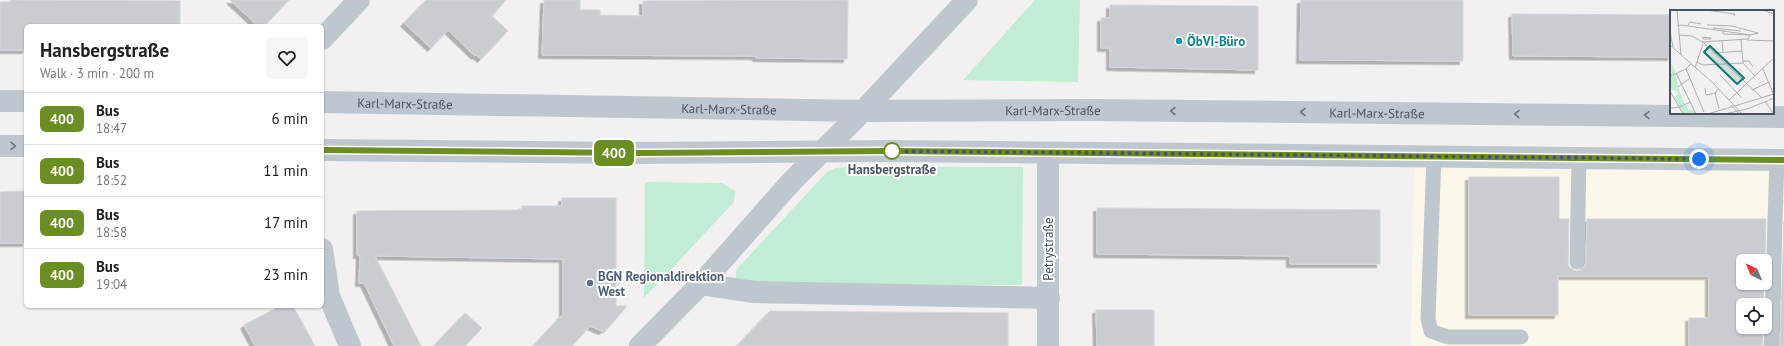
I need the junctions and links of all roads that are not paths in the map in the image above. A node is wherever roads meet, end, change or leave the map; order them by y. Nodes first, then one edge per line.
1 (359, 0) edge
2 (967, 0) edge
3 (324, 37) edge
4 (0, 101) edge
5 (24, 102) edge
6 (324, 102) edge
7 (863, 111) junction
8 (1784, 117) edge
9 (0, 146) edge
10 (24, 146) edge
11 (324, 150) edge
12 (822, 152) junction
13 (1048, 153) junction
14 (1434, 155) junction
15 (1579, 157) junction
16 (1780, 160) edge
17 (324, 262) edge
18 (1577, 262) dead end
19 (701, 284) junction
20 (1049, 298) junction
21 (1521, 338) dead end
22 (350, 346) edge
23 (640, 346) edge
24 (1048, 346) edge
25 (1771, 346) edge

1 - 3 street
2 - 7 street
4 - 5 street
6 - 7 street, Karl-Marx-Straße
8 -> 7 street, Karl-Marx-Straße
7 - 12 street
9 -> 10 street
11 - 12 street
12 - 13 street
12 - 19 street
13 - 14 street
13 - 20 street, Petrystraße
14 - 15 street
14 - 21 lane
15 - 16 street
15 - 18 lane
16 - 25 lane
17 - 22 street
19 - 20 street
19 - 23 street
20 - 24 street, Petrystraße

